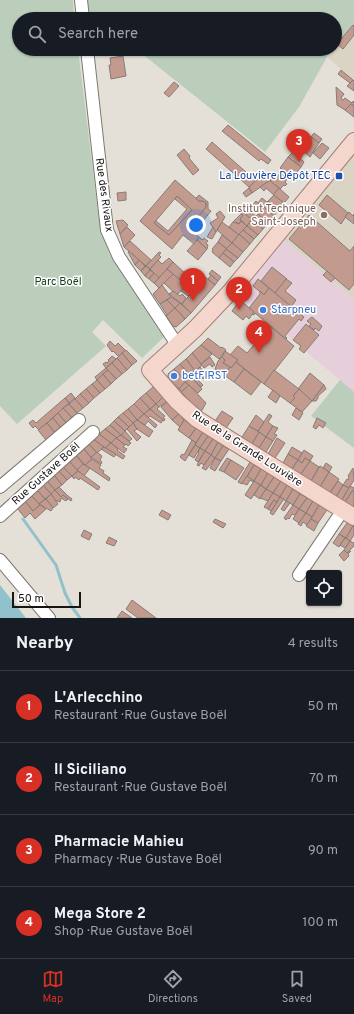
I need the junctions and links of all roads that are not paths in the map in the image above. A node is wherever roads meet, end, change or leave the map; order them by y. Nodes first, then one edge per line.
1 (81, 0) edge
2 (82, 12) edge
3 (88, 56) edge
4 (354, 141) edge
5 (178, 346) junction
6 (79, 420) dead end
7 (93, 432) dead end
8 (0, 487) edge
9 (348, 513) edge
10 (0, 516) edge
11 (0, 560) edge
12 (299, 575) dead end
13 (49, 618) edge

1 - 2 street
3 - 5 street, Rue des Rivaux
4 - 5 main road
5 - 9 main road, Rue de la Grande Louvière
6 - 8 street, Rue Gustave Boël
7 - 10 street, Rue Gustave Boël
9 - 12 street
11 - 13 street

